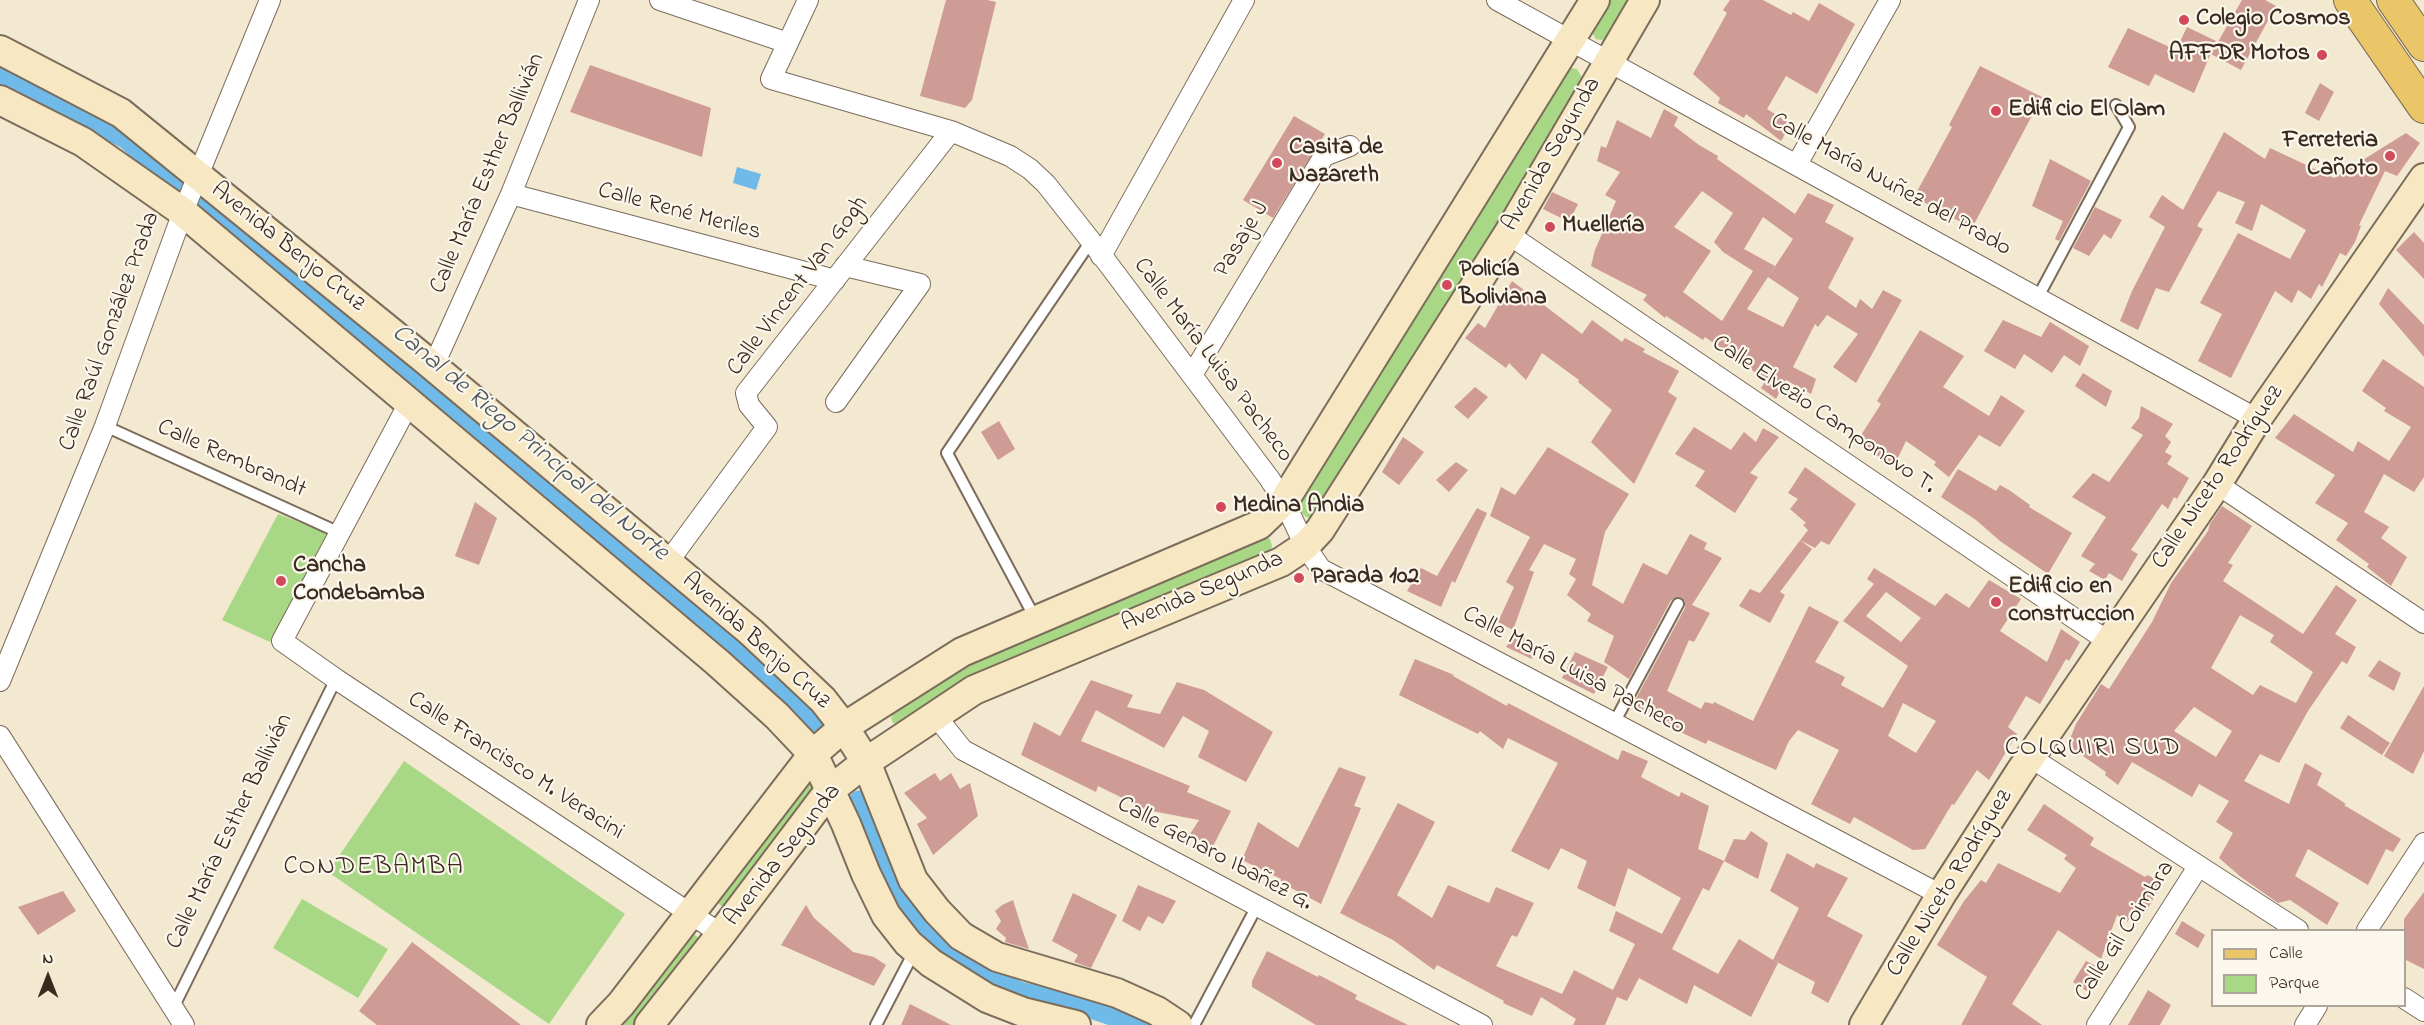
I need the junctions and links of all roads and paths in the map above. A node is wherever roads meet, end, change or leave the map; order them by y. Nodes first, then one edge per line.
1 (270, 0) edge
2 (590, 0) edge
3 (660, 0) edge
4 (808, 0) edge
5 (1244, 0) edge
6 (1497, 0) edge
7 (1595, 0) edge
8 (1645, 0) edge
9 (1890, 0) edge
10 (2350, 0) edge
11 (2394, 0) edge
12 (1571, 40) junction
13 (788, 43) junction
14 (2424, 45) edge
15 (0, 50) edge
16 (1608, 61) junction
17 (0, 100) edge
18 (2116, 105) dead end
19 (2424, 107) edge
20 (951, 131) junction
21 (1350, 146) dead end
22 (1797, 164) junction
23 (198, 176) junction
24 (2424, 178) edge
25 (511, 194) junction
26 (183, 212) junction
27 (1508, 234) junction
28 (1096, 248) junction
29 (840, 273) junction
30 (2038, 297) junction
31 (433, 367) junction
32 (1192, 375) junction
33 (836, 402) dead end
34 (409, 403) junction
35 (2258, 419) junction
36 (105, 426) junction
37 (2217, 484) junction
38 (1284, 501) junction
39 (340, 533) junction
40 (1305, 546) junction
41 (668, 562) junction
42 (1678, 604) dead end
43 (1035, 618) junction
44 (2424, 623) edge
45 (2109, 642) junction
46 (336, 679) junction
47 (0, 681) edge
48 (935, 715) junction
49 (1614, 723) junction
50 (844, 727) junction
51 (0, 736) edge
52 (813, 754) junction
53 (2030, 757) junction
54 (866, 762) junction
55 (829, 791) junction
56 (2424, 843) edge
57 (2198, 867) junction
58 (1941, 895) junction
59 (1257, 906) junction
60 (690, 913) junction
61 (2296, 929) edge
62 (2368, 929) edge
63 (721, 934) junction
64 (915, 949) junction
65 (2406, 1000) edge
66 (2317, 1007) edge
67 (173, 1008) junction
68 (2424, 1011) edge
69 (184, 1025) edge
70 (601, 1025) edge
71 (649, 1025) edge
72 (876, 1025) edge
73 (1076, 1025) edge
74 (1179, 1025) edge
75 (1194, 1025) edge
76 (1482, 1025) edge
77 (1864, 1025) edge
78 (2097, 1025) edge
79 (2305, 1025) edge

1 - 23 street, Calle Raúl González Prada
2 - 25 street, Calle María Esther Ballivián
3 - 13 street
4 - 13 street
5 - 28 street
6 - 12 street, Calle María Nuñez del Prado
7 - 12 main road, Avenida Segunda
8 - 16 main road, Avenida Segunda
9 - 22 street
10 - 19 main road
11 - 14 main road
12 - 16 street, Calle María Nuñez del Prado
12 - 38 main road, Avenida Segunda
13 - 20 street, Calle María Luisa Pacheco
15 - 23 main road, Avenida Benjo Cruz
16 - 22 street, Calle María Nuñez del Prado
16 - 27 main road, Avenida Segunda
17 - 26 main road, Avenida Benjo Cruz
18 - 30 lane
20 - 28 street, Calle María Luisa Pacheco
20 - 29 street, Calle Vincent Van Gogh
21 - 32 street, Pasaje J
22 - 30 street, Calle María Nuñez del Prado
23 - 26 street, Calle Raúl González Prada
23 - 31 main road, Avenida Benjo Cruz
24 - 35 main road, Calle Niceto Rodríguez
25 - 29 street, Calle René Meriles
25 - 31 street, Calle María Esther Ballivián
26 - 34 main road, Avenida Benjo Cruz
26 - 36 street, Calle Raúl González Prada
27 - 40 main road, Avenida Segunda
27 - 45 street, Calle Elvezio Camponovo T.
28 - 32 street, Calle María Luisa Pacheco
28 - 43 lane
29 - 33 street, Calle René Meriles
29 - 41 street, Calle Vincent Van Gogh
30 - 35 street, Calle María Nuñez del Prado
31 - 41 main road, Avenida Benjo Cruz
32 - 38 street, Calle María Luisa Pacheco
34 - 39 street
34 - 52 main road, Avenida Benjo Cruz
35 - 37 main road, Calle Niceto Rodríguez
36 - 39 lane, Calle Rembrandt
36 - 47 street, Calle Raúl González Prada
37 - 44 street
37 - 45 main road, Calle Niceto Rodríguez
38 - 40 street, Calle María Luisa Pacheco
38 - 43 main road, Avenida Segunda
39 - 46 street, Calle Francisco M. Veracini
40 - 48 main road, Avenida Segunda
40 - 49 street, Calle María Luisa Pacheco
41 - 50 main road, Avenida Benjo Cruz
42 - 49 lane
43 - 50 main road, Avenida Segunda
45 - 53 main road, Calle Niceto Rodríguez
46 - 60 street, Calle Francisco M. Veracini
46 - 67 lane, Calle María Esther Ballivián
48 - 54 main road, Avenida Segunda
48 - 59 street, Calle Genaro Ibañez G.
49 - 58 street, Calle María Luisa Pacheco
50 - 52 main road, Avenida Segunda
50 - 54 main road, Avenida Benjo Cruz
51 - 67 street
52 - 55 main road, Avenida Benjo Cruz
52 - 60 main road, Avenida Segunda
53 - 57 street
53 - 58 main road, Calle Niceto Rodríguez
54 - 55 main road, Avenida Segunda
54 - 74 main road, Avenida Benjo Cruz
55 - 63 main road, Avenida Segunda
55 - 64 main road, Avenida Benjo Cruz
56 - 62 street
57 - 61 street
57 - 78 street, Calle Gil Coimbra
58 - 77 main road, Calle Niceto Rodríguez
59 - 75 lane
59 - 76 street, Calle Genaro Ibañez G.
60 - 63 street, Calle Francisco M. Veracini
60 - 70 main road, Avenida Segunda
63 - 71 main road, Avenida Segunda
64 - 72 lane
64 - 73 main road, Avenida Benjo Cruz
65 - 68 street
66 - 79 street
67 - 69 street

